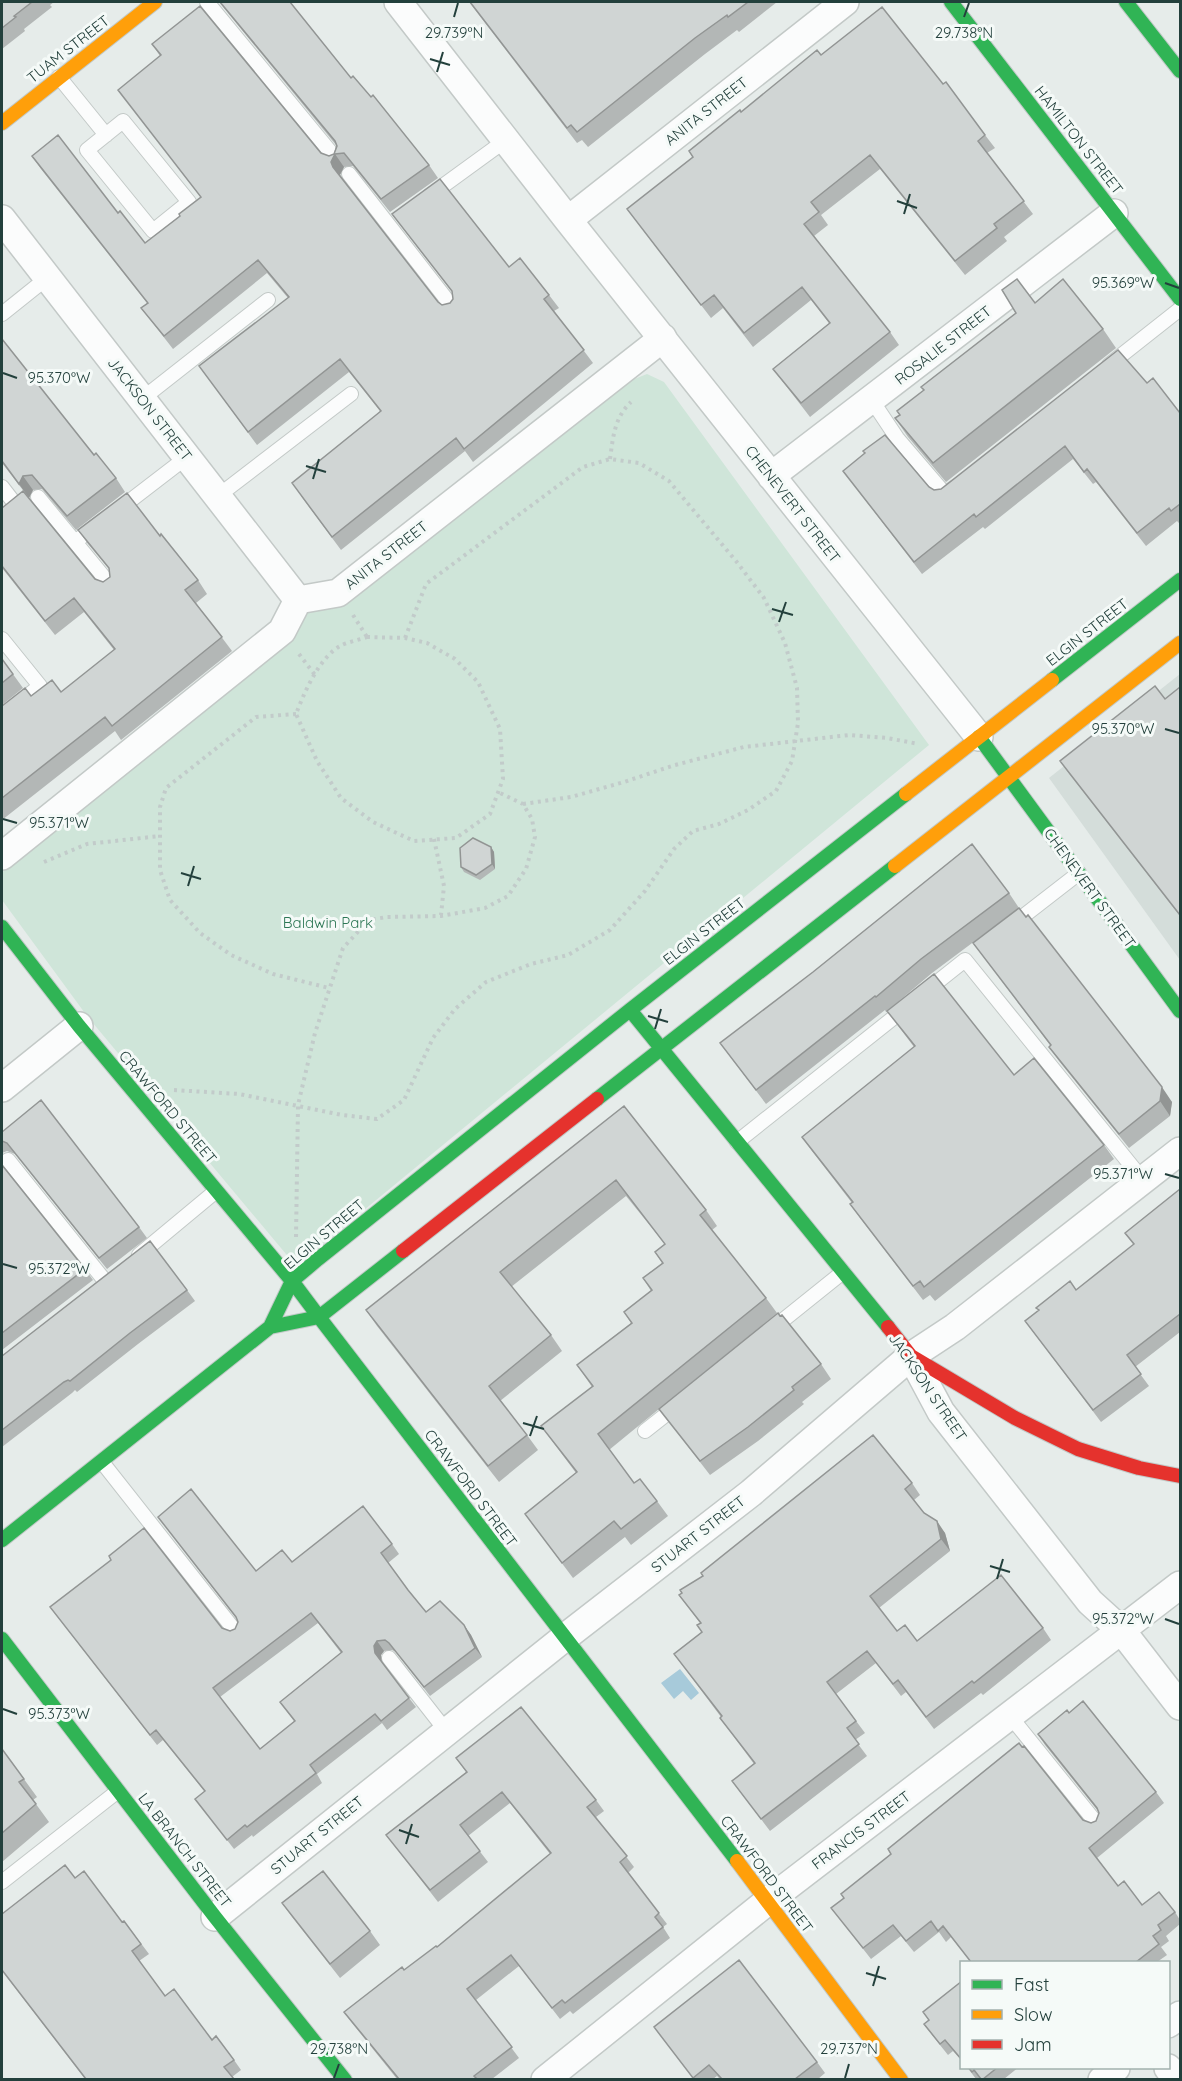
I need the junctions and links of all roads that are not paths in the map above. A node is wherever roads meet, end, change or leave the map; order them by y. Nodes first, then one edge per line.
1 (129, 2) edge
2 (155, 2) edge
3 (207, 2) edge
4 (398, 2) edge
5 (845, 2) edge
6 (951, 2) edge
7 (1126, 2) edge
8 (138, 15) junction
9 (1180, 71) edge
10 (59, 77) junction
11 (2, 123) edge
12 (106, 135) junction
13 (506, 140) junction
14 (337, 160) edge
15 (349, 174) edge
16 (416, 205) edge
17 (1114, 213) junction
18 (2, 219) edge
19 (568, 220) junction
20 (47, 278) junction
21 (1180, 299) edge
22 (268, 300) dead end
23 (454, 309) edge
24 (1180, 309) edge
25 (2, 314) edge
26 (663, 338) junction
27 (1096, 376) edge
28 (351, 394) edge
29 (142, 399) junction
30 (872, 399) junction
31 (187, 457) junction
32 (771, 476) junction
33 (964, 479) edge
34 (2, 487) edge
35 (218, 496) junction
36 (38, 497) edge
37 (12, 500) edge
38 (75, 542) junction
39 (1180, 580) edge
40 (112, 587) edge
41 (298, 600) junction
42 (2, 639) edge
43 (1180, 643) edge
44 (2, 716) edge
45 (979, 737) junction
46 (1009, 777) junction
47 (2, 856) edge
48 (1079, 873) junction
49 (2, 927) edge
50 (1000, 933) edge
51 (630, 1010) junction
52 (1180, 1011) edge
53 (79, 1026) junction
54 (661, 1049) junction
55 (2, 1088) edge
56 (737, 1143) junction
57 (1180, 1151) edge
58 (8, 1160) edge
59 (1143, 1180) junction
60 (217, 1191) junction
61 (130, 1262) edge
62 (843, 1272) junction
63 (104, 1281) edge
64 (292, 1281) junction
65 (319, 1317) junction
66 (270, 1327) junction
67 (763, 1337) edge
68 (910, 1356) junction
69 (690, 1395) edge
70 (645, 1431) dead end
71 (102, 1462) junction
72 (1180, 1466) edge
73 (1139, 1467) junction
74 (1180, 1476) edge
75 (2, 1540) edge
76 (1180, 1585) edge
77 (1122, 1631) junction
78 (236, 1632) edge
79 (564, 1638) junction
80 (2, 1639) edge
81 (389, 1658) edge
82 (1180, 1706) edge
83 (1010, 1716) junction
84 (447, 1732) junction
85 (118, 1790) junction
86 (1098, 1825) edge
87 (2, 1882) edge
88 (768, 1901) junction
89 (215, 1917) junction
90 (1114, 2069) edge
91 (345, 2079) edge
92 (545, 2079) edge
93 (901, 2079) edge
94 (1102, 2079) edge

1 - 8 lane
2 - 8 main road, TUAM STREET
3 - 14 lane
4 - 13 street, CHENEVERT STREET
5 - 19 street, ANITA STREET
6 - 17 main road, HAMILTON STREET
7 - 9 main road
8 - 10 main road, TUAM STREET
10 - 11 main road, TUAM STREET
10 - 12 lane
12 - 12 lane
13 - 16 lane
13 - 19 street, CHENEVERT STREET
15 - 23 lane
17 - 21 main road, HAMILTON STREET
17 - 30 street, ROSALIE STREET
18 - 20 street, JACKSON STREET
19 - 26 street, CHENEVERT STREET
20 - 25 lane
20 - 29 street, JACKSON STREET
22 - 29 lane
24 - 27 lane
26 - 32 street, CHENEVERT STREET
26 - 41 street, ANITA STREET
28 - 35 lane
29 - 31 street, JACKSON STREET
30 - 32 street, ROSALIE STREET
30 - 33 lane
31 - 35 street, JACKSON STREET
31 - 38 lane
32 - 45 street, CHENEVERT STREET
34 - 37 lane
35 - 41 street, JACKSON STREET
36 - 38 lane
38 - 40 lane
39 - 45 main road, ELGIN STREET
41 - 47 street
42 - 44 lane
43 - 46 main road, ELGIN STREET
45 - 46 main road, CHENEVERT STREET
45 - 51 main road, ELGIN STREET
46 - 48 main road, CHENEVERT STREET
46 - 54 main road, ELGIN STREET
48 - 50 lane
48 - 52 main road, CHENEVERT STREET
49 - 53 main road, CRAWFORD STREET
51 - 54 main road, JACKSON STREET
51 - 64 main road, ELGIN STREET
53 - 55 street
53 - 60 main road, CRAWFORD STREET
54 - 56 main road, JACKSON STREET
54 - 65 main road, ELGIN STREET
56 - 59 lane
56 - 62 main road, JACKSON STREET
57 - 59 street, STUART STREET
58 - 63 lane
59 - 68 street, STUART STREET
60 - 61 lane
60 - 64 main road, CRAWFORD STREET
62 - 67 lane
62 - 68 main road, JACKSON STREET
64 - 65 main road, CRAWFORD STREET
64 - 66 main road, ELGIN STREET
65 - 66 main road, ELGIN STREET
65 - 79 main road, CRAWFORD STREET
66 - 71 main road, ELGIN STREET
68 - 73 main road
68 - 77 street, JACKSON STREET
68 - 79 street, STUART STREET
69 - 70 lane
71 - 75 main road, ELGIN STREET
71 - 78 lane
72 - 73 street
73 - 74 main road
76 - 77 street, FRANCIS STREET
77 - 82 street, JACKSON STREET
77 - 83 street, FRANCIS STREET
79 - 84 street, STUART STREET
79 - 88 main road, CRAWFORD STREET
80 - 85 main road, LA BRANCH STREET
81 - 84 lane
83 - 86 lane
83 - 88 street, FRANCIS STREET
84 - 89 street, STUART STREET
85 - 87 lane
85 - 89 main road, LA BRANCH STREET
88 - 92 street, FRANCIS STREET
88 - 93 main road, CRAWFORD STREET
89 - 91 main road, LA BRANCH STREET
90 - 94 street

